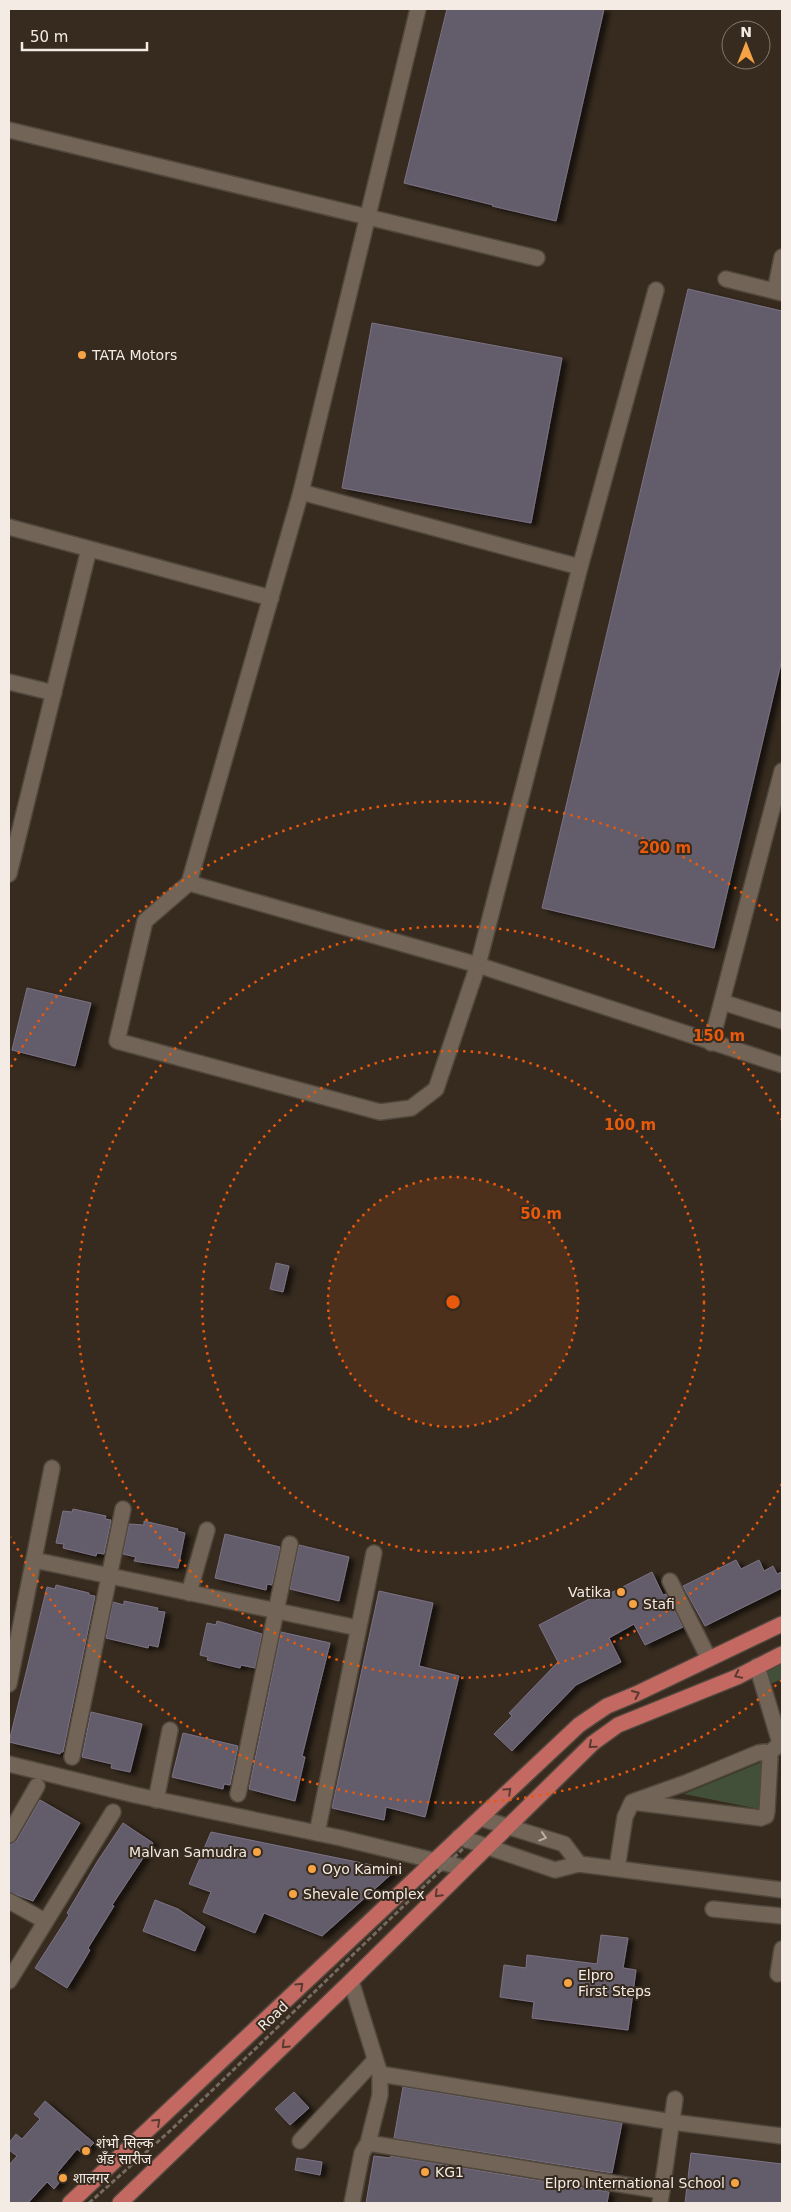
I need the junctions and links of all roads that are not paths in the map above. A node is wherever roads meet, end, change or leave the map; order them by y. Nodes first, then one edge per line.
1 (418, 9) edge
2 (9, 130) edge
3 (368, 218) junction
4 (782, 257) edge
5 (537, 258) dead end
6 (726, 279) dead end
7 (656, 290) dead end
8 (778, 292) edge
9 (301, 492) junction
10 (9, 527) edge
11 (88, 549) junction
12 (580, 567) junction
13 (271, 598) junction
14 (9, 682) edge
15 (54, 693) junction
16 (782, 771) edge
17 (777, 813) edge
18 (9, 874) edge
19 (189, 883) junction
20 (478, 965) junction
21 (722, 1002) junction
22 (782, 1021) edge
23 (711, 1043) junction
24 (782, 1065) edge
25 (52, 1468) dead end
26 (123, 1509) dead end
27 (207, 1530) dead end
28 (290, 1544) dead end
29 (374, 1554) dead end
30 (34, 1560) junction
31 (111, 1576) junction
32 (670, 1582) dead end
33 (189, 1593) junction
34 (277, 1611) junction
35 (782, 1624) edge
36 (358, 1628) junction
37 (782, 1654) edge
38 (709, 1659) junction
39 (757, 1666) junction
40 (9, 1684) edge
41 (170, 1730) dead end
42 (768, 1755) junction
43 (72, 1757) dead end
44 (9, 1764) edge
45 (37, 1786) dead end
46 (238, 1794) dead end
47 (156, 1800) junction
48 (632, 1802) junction
49 (113, 1812) dead end
50 (480, 1818) junction
51 (509, 1827) junction
52 (317, 1833) junction
53 (9, 1835) edge
54 (465, 1839) junction
55 (487, 1847) junction
56 (434, 1860) junction
57 (579, 1864) junction
58 (465, 1868) junction
59 (617, 1868) junction
60 (782, 1890) edge
61 (9, 1901) edge
62 (713, 1909) dead end
63 (782, 1916) edge
64 (45, 1921) junction
65 (782, 1949) edge
66 (778, 1974) dead end
67 (9, 1980) edge
68 (350, 1981) junction
69 (377, 2067) junction
70 (676, 2099) dead end
71 (672, 2122) junction
72 (782, 2136) edge
73 (300, 2141) dead end
74 (368, 2143) junction
75 (661, 2197) edge
76 (70, 2203) edge
77 (120, 2203) edge
78 (352, 2203) edge

1 - 3 street
2 - 3 street
3 - 5 street
3 - 9 street
4 - 8 street
6 - 8 street
7 - 12 street
9 - 12 street
9 - 13 street
10 - 11 street
11 - 13 street
11 - 15 street
12 - 20 street
13 - 19 street
14 - 15 street
15 - 18 street
16 - 17 street
17 - 21 street
19 - 20 street
19 - 20 street
20 - 23 street
21 - 22 street
21 - 23 street
23 - 24 street
25 - 30 street
26 - 31 street
27 - 33 street
28 - 34 street
29 - 36 street
30 - 31 street
30 - 40 street
31 - 33 street
31 - 43 street
32 - 38 street
33 - 34 street
34 - 36 street
34 - 46 street
35 - 38 main road
36 - 52 street
37 - 39 main road
50 -> 38 main road
39 - 42 street
39 -> 51 main road
41 - 47 street
42 - 48 street
42 - 48 street
44 - 47 street
45 - 53 street
47 - 52 street
48 - 59 street
49 - 64 street
50 - 51 street
50 - 54 main road
51 - 55 main road
51 -> 57 street
52 - 56 street
54 - 55 street
54 - 56 main road
55 - 57 street
55 - 58 main road
56 - 58 street
76 -> 56 main road
57 - 59 street
58 -> 68 main road
59 - 60 street
61 - 64 street
62 - 63 street
64 - 67 street
65 - 66 street
68 - 69 street
68 -> 77 main road
69 - 71 street
69 - 73 street
69 - 74 street
70 - 71 street
71 - 72 street
71 - 75 street
74 - 75 street
74 - 78 street

